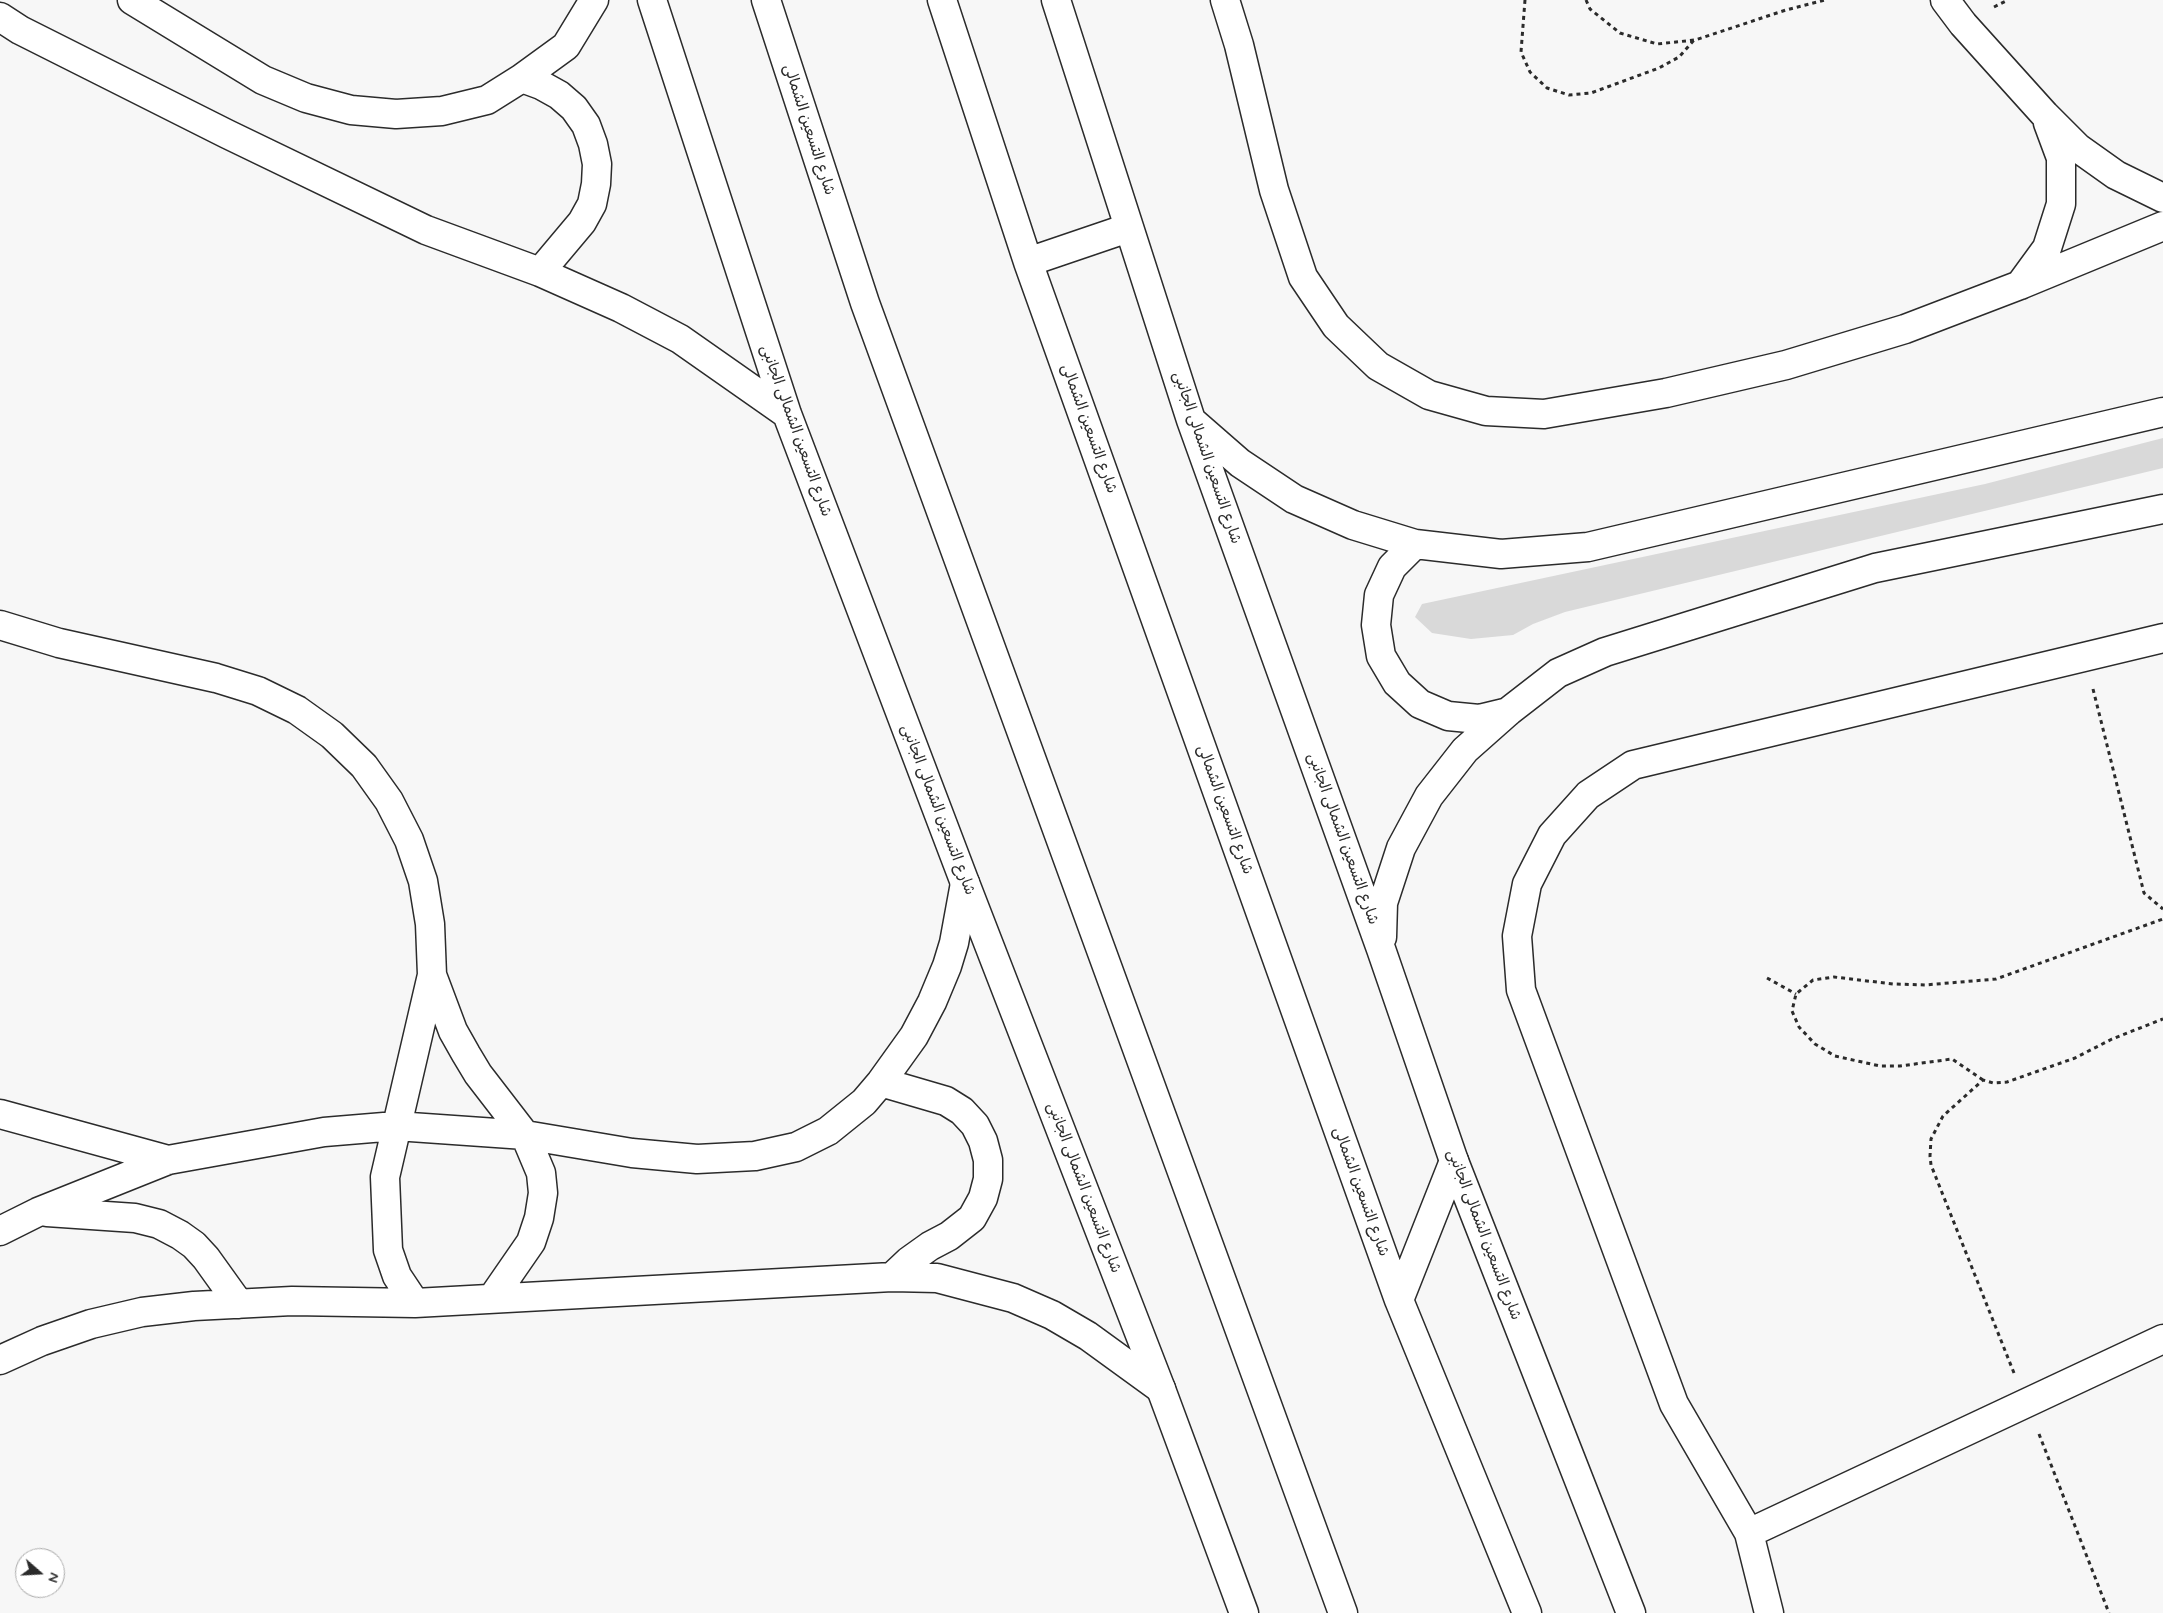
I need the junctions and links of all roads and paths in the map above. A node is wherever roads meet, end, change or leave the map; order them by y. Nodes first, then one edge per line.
1 (132, 0) edge
2 (594, 0) edge
3 (652, 0) edge
4 (766, 0) edge
5 (942, 0) edge
6 (1056, 0) edge
7 (1225, 0) edge
8 (1525, 0) edge
9 (1586, 0) edge
10 (1825, 0) edge
11 (1945, 0) edge
12 (0, 17) edge
13 (1694, 40) junction
14 (522, 78) junction
15 (2045, 115) junction
16 (2163, 198) edge
17 (2163, 226) edge
18 (1128, 228) junction
19 (1028, 262) junction
20 (540, 272) junction
21 (2020, 285) junction
22 (2163, 412) edge
23 (787, 414) junction
24 (1192, 420) junction
25 (2163, 509) edge
26 (1415, 544) junction
27 (0, 624) edge
28 (2163, 638) edge
29 (2086, 656) junction
30 (1509, 711) junction
31 (965, 883) junction
32 (2163, 909) edge
33 (2163, 918) edge
34 (1381, 949) junction
35 (432, 974) junction
36 (1767, 978) dead end
37 (1796, 994) junction
38 (2163, 1019) edge
39 (1983, 1080) junction
40 (881, 1082) junction
41 (0, 1114) edge
42 (396, 1126) junction
43 (525, 1135) junction
44 (168, 1160) junction
45 (1454, 1161) junction
46 (38, 1212) junction
47 (0, 1231) edge
48 (892, 1277) junction
49 (493, 1298) junction
50 (1399, 1300) junction
51 (415, 1303) junction
52 (238, 1304) junction
53 (2163, 1339) edge
54 (0, 1360) edge
55 (1161, 1389) junction
56 (2026, 1403) junction
57 (1749, 1533) junction
58 (1244, 1613) edge
59 (1343, 1613) edge
60 (1527, 1613) edge
61 (1631, 1613) edge
62 (1769, 1613) edge
63 (2109, 1613) edge

1 - 14 street
2 - 14 street
3 - 23 street, شارع التسعين الشمالى الجانبى
4 - 59 street, شارع التسعين الشمالى
5 - 19 street, شارع التسعين الشمالى
6 - 18 street, شارع التسعين الشمالى الجانبى
7 - 21 street
8 - 13 path
9 - 13 path
10 - 13 path
11 - 15 street
12 - 20 street
14 - 20 street
15 - 16 street
15 - 21 street
17 - 21 street
18 - 19 street
18 - 24 street, شارع التسعين الشمالى الجانبى
19 - 50 street, شارع التسعين الشمالى
20 - 23 street
22 - 26 street
23 - 31 street, شارع التسعين الشمالى الجانبى
24 - 26 street
24 - 34 street, شارع التسعين الشمالى الجانبى
25 - 30 street
26 - 30 street
27 - 35 street
28 - 29 street
29 - 32 path
29 - 57 street
30 - 34 street
31 - 40 street
31 - 55 street, شارع التسعين الشمالى الجانبى
33 - 37 path
34 - 45 street, شارع التسعين الشمالى الجانبى
35 - 42 street
35 - 43 street
36 - 37 path
37 - 39 path
38 - 39 path
39 - 56 path
40 - 43 street
40 - 48 street
41 - 44 street
42 - 43 street
42 - 44 street
42 - 51 street
43 - 49 street
44 - 46 street
45 - 50 street
45 - 61 street, شارع التسعين الشمالى الجانبى
46 - 47 street
46 - 52 street
48 - 49 street
48 - 55 street
49 - 51 street
50 - 60 street, شارع التسعين الشمالى
51 - 52 street
52 - 54 street
53 - 56 street
55 - 58 street, شارع التسعين الشمالى الجانبى
56 - 57 street
56 - 63 path
57 - 62 street

